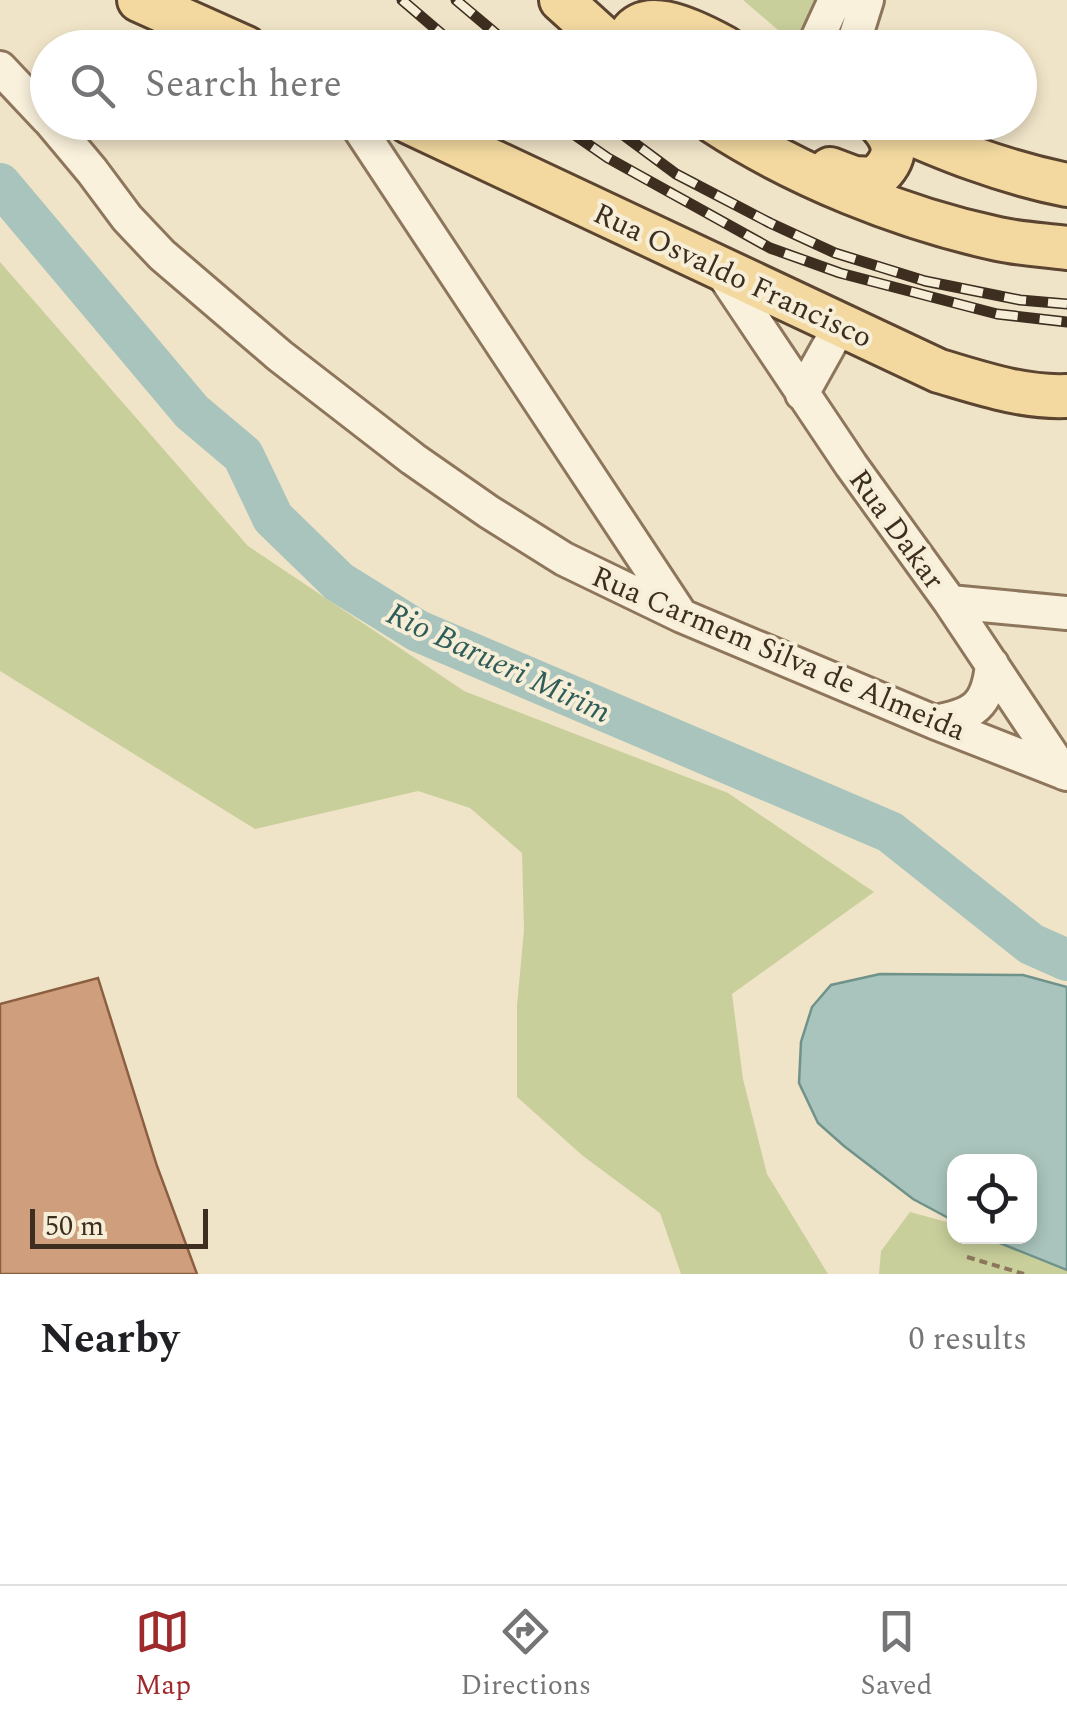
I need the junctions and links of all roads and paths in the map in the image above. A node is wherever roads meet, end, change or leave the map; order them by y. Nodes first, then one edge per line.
1 (140, 0) edge
2 (562, 0) edge
3 (668, 0) edge
4 (835, 0) edge
5 (867, 0) edge
6 (206, 30) edge
7 (594, 30) edge
8 (629, 30) edge
9 (694, 30) edge
10 (704, 30) edge
11 (821, 30) edge
12 (858, 30) edge
13 (2, 69) edge
14 (30, 99) edge
15 (66, 140) edge
16 (366, 140) edge
17 (447, 140) edge
18 (746, 140) edge
19 (890, 140) edge
20 (924, 140) edge
21 (777, 158) junction
22 (1067, 186) edge
23 (1067, 248) edge
24 (721, 270) junction
25 (842, 324) junction
26 (802, 394) junction
27 (1067, 396) edge
28 (950, 602) junction
29 (1067, 612) edge
30 (682, 616) junction
31 (992, 664) junction
32 (934, 722) junction
33 (1066, 774) edge
34 (967, 1257) dead end
35 (1024, 1274) edge

1 - 6 main road
2 - 7 main road
3 - 10 main road
4 - 11 street
5 - 12 street
8 - 9 main road
13 - 14 street, Rua Carmem Silva de Almeida
15 - 30 street, Rua Carmem Silva de Almeida
16 - 30 street
17 - 24 main road, Rua Osvaldo Francisco
18 - 21 main road
19 - 21 main road
20 - 22 main road
21 - 23 main road
24 - 25 main road, Rua Osvaldo Francisco
24 - 26 street, Rua Dakar
25 - 26 street
25 - 27 main road, Rua Osvaldo Francisco
26 - 28 street, Rua Dakar
28 - 29 street
28 - 31 street, Rua Dakar
30 - 32 street, Rua Carmem Silva de Almeida
31 - 32 street
31 - 33 street, Rua Dakar
32 - 33 street, Rua Carmem Silva de Almeida
34 - 35 path

